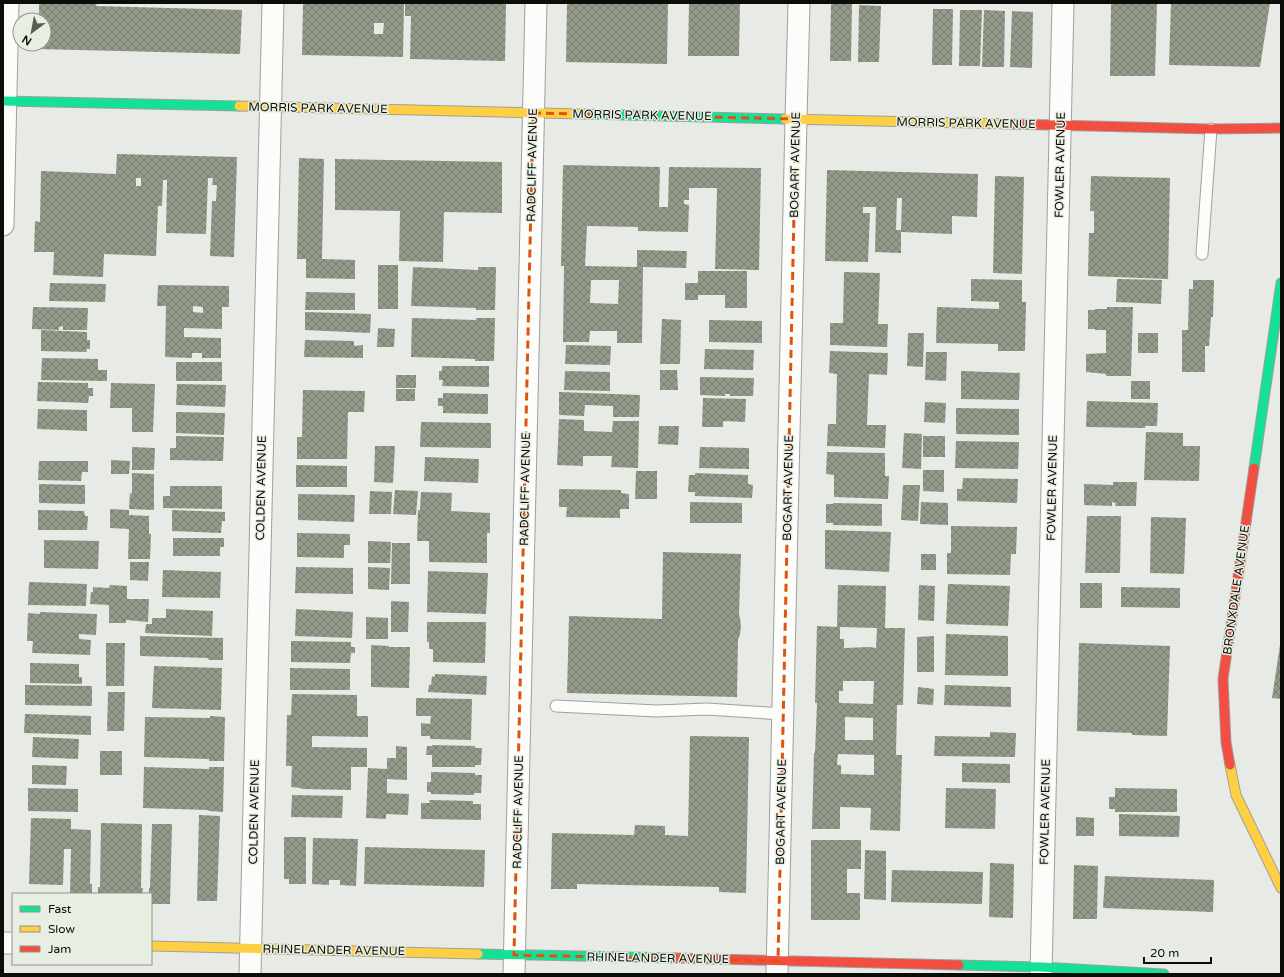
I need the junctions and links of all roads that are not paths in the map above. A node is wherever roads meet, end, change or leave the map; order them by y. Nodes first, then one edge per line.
1 (8, 3) edge
2 (273, 3) edge
3 (536, 3) edge
4 (799, 3) edge
5 (1063, 3) edge
6 (4, 101) edge
7 (270, 107) junction
8 (533, 113) junction
9 (796, 119) junction
10 (1060, 125) junction
11 (1281, 128) edge
12 (1211, 129) junction
13 (3, 225) edge
14 (1202, 254) dead end
15 (1281, 283) edge
16 (556, 706) dead end
17 (783, 714) junction
18 (1281, 888) edge
19 (152, 946) edge
20 (251, 948) junction
21 (514, 964) edge
22 (777, 968) edge
23 (1041, 971) edge
24 (250, 974) edge
25 (1164, 974) edge

1 - 6 street
2 - 7 street, COLDEN AVENUE
3 - 8 street, RADCLIFF AVENUE
4 - 9 street, BOGART AVENUE
5 - 10 street, FOWLER AVENUE
6 - 7 street, MORRIS PARK AVENUE
6 - 13 street
7 - 8 street, MORRIS PARK AVENUE
7 - 20 street, COLDEN AVENUE
8 - 9 street, MORRIS PARK AVENUE
8 - 21 street, RADCLIFF AVENUE
9 - 10 street, MORRIS PARK AVENUE
9 - 17 street, BOGART AVENUE
10 - 12 street, MORRIS PARK AVENUE
10 - 23 street, FOWLER AVENUE
11 - 12 street, MORRIS PARK AVENUE
12 - 14 lane
15 - 18 street, BRONXDALE AVENUE
16 - 17 lane
17 - 22 street, BOGART AVENUE
19 - 20 street, RHINELANDER AVENUE
20 - 21 street, RHINELANDER AVENUE
20 - 24 street, COLDEN AVENUE
21 - 22 street, RHINELANDER AVENUE
22 - 23 street, RHINELANDER AVENUE
23 - 25 street, RHINELANDER AVENUE

